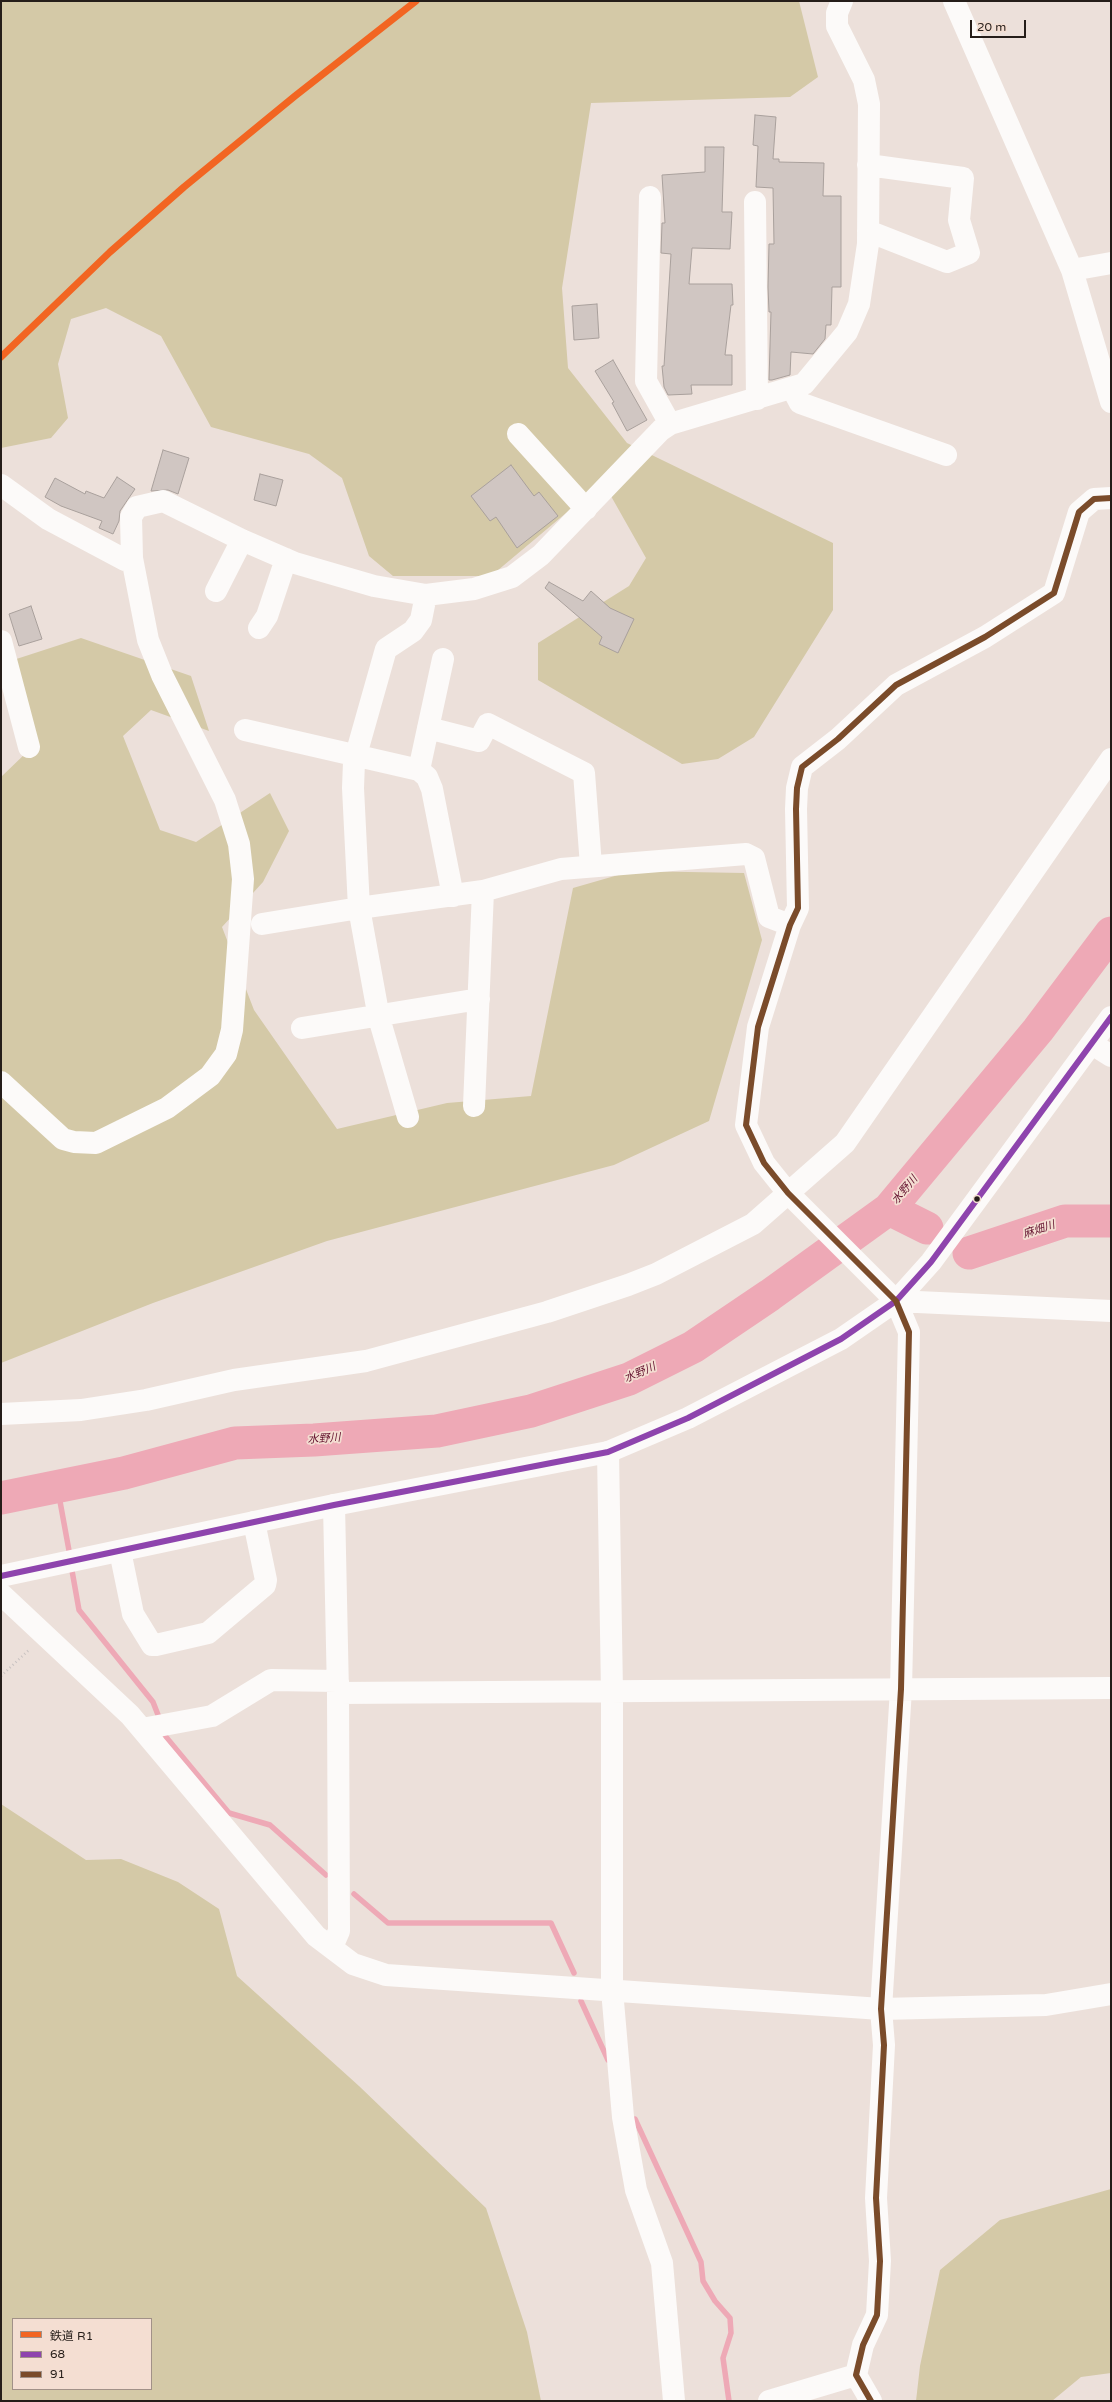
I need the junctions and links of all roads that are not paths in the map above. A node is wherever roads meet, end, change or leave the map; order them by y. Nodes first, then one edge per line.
1 (842, 1) edge
2 (954, 1) edge
3 (868, 165) junction
4 (650, 197) dead end
5 (755, 202) dead end
6 (868, 230) junction
7 (1111, 263) edge
8 (1072, 270) junction
9 (792, 388) junction
10 (757, 399) junction
11 (1111, 402) edge
12 (670, 424) junction
13 (518, 434) dead end
14 (946, 455) dead end
15 (1, 484) edge
16 (1111, 498) edge
17 (586, 509) junction
18 (242, 540) junction
19 (132, 558) junction
20 (286, 558) junction
21 (216, 591) dead end
22 (426, 595) junction
23 (259, 628) dead end
24 (1, 641) edge
25 (443, 659) dead end
26 (428, 728) junction
27 (245, 730) dead end
28 (30, 747) dead end
29 (356, 756) junction
30 (1111, 758) edge
31 (419, 770) junction
32 (591, 866) junction
33 (483, 891) junction
34 (453, 896) junction
35 (359, 908) junction
36 (262, 924) dead end
37 (790, 924) junction
38 (478, 999) junction
39 (379, 1015) junction
40 (1111, 1017) edge
41 (302, 1028) dead end
42 (1092, 1044) junction
43 (1111, 1056) edge
44 (1, 1082) edge
45 (474, 1106) dead end
46 (408, 1117) dead end
47 (788, 1193) junction
48 (889, 1293) junction
49 (1111, 1311) edge
50 (1, 1414) edge
51 (608, 1452) junction
52 (334, 1505) junction
53 (254, 1522) junction
54 (120, 1551) junction
55 (1, 1576) edge
56 (1, 1594) edge
57 (338, 1687) junction
58 (1111, 1688) edge
59 (901, 1689) junction
60 (612, 1692) junction
61 (142, 1729) junction
62 (332, 1947) junction
63 (612, 1990) junction
64 (1111, 1994) edge
65 (881, 2009) junction
66 (856, 2375) junction
67 (674, 2401) edge
68 (769, 2401) edge
69 (871, 2401) edge

1 - 3 main road
2 - 8 main road
3 - 6 main road
3 - 6 main road
4 - 12 main road
5 - 10 main road
6 - 9 main road
7 - 8 main road
8 - 11 main road
9 - 10 main road
9 - 14 main road
10 - 12 main road
12 - 17 main road
13 - 17 main road
15 - 19 main road
16 - 37 main road
17 - 22 main road
18 - 19 main road
18 - 20 main road
18 - 21 main road
19 - 44 main road
20 - 22 main road
20 - 23 main road
22 - 29 main road
24 - 28 main road
25 - 26 main road
26 - 31 main road
26 - 32 main road
27 - 29 main road
29 - 31 main road
29 - 35 main road
30 - 47 main road
31 - 34 main road
32 - 33 main road
32 - 37 main road
33 - 34 main road
33 - 38 main road
34 - 35 main road
35 - 36 main road
35 - 39 main road
37 - 47 main road
38 - 39 main road
38 - 45 main road
39 - 41 main road
39 - 46 main road
40 - 42 main road
42 - 43 main road
42 - 48 main road
47 - 48 main road
47 - 50 main road
48 - 49 main road
48 - 51 main road
48 - 59 main road
51 - 52 main road
51 - 60 main road
52 - 53 main road
52 - 57 main road
53 - 54 main road
53 - 54 main road
54 - 55 main road
56 - 61 main road
57 - 60 main road
57 - 61 main road
57 - 62 main road
58 - 59 main road
59 - 60 main road
59 - 65 main road
60 - 63 main road
61 - 62 main road
62 - 63 main road
63 - 65 main road
63 - 67 main road
64 - 65 main road
65 - 66 main road
66 - 68 main road
66 - 69 main road

